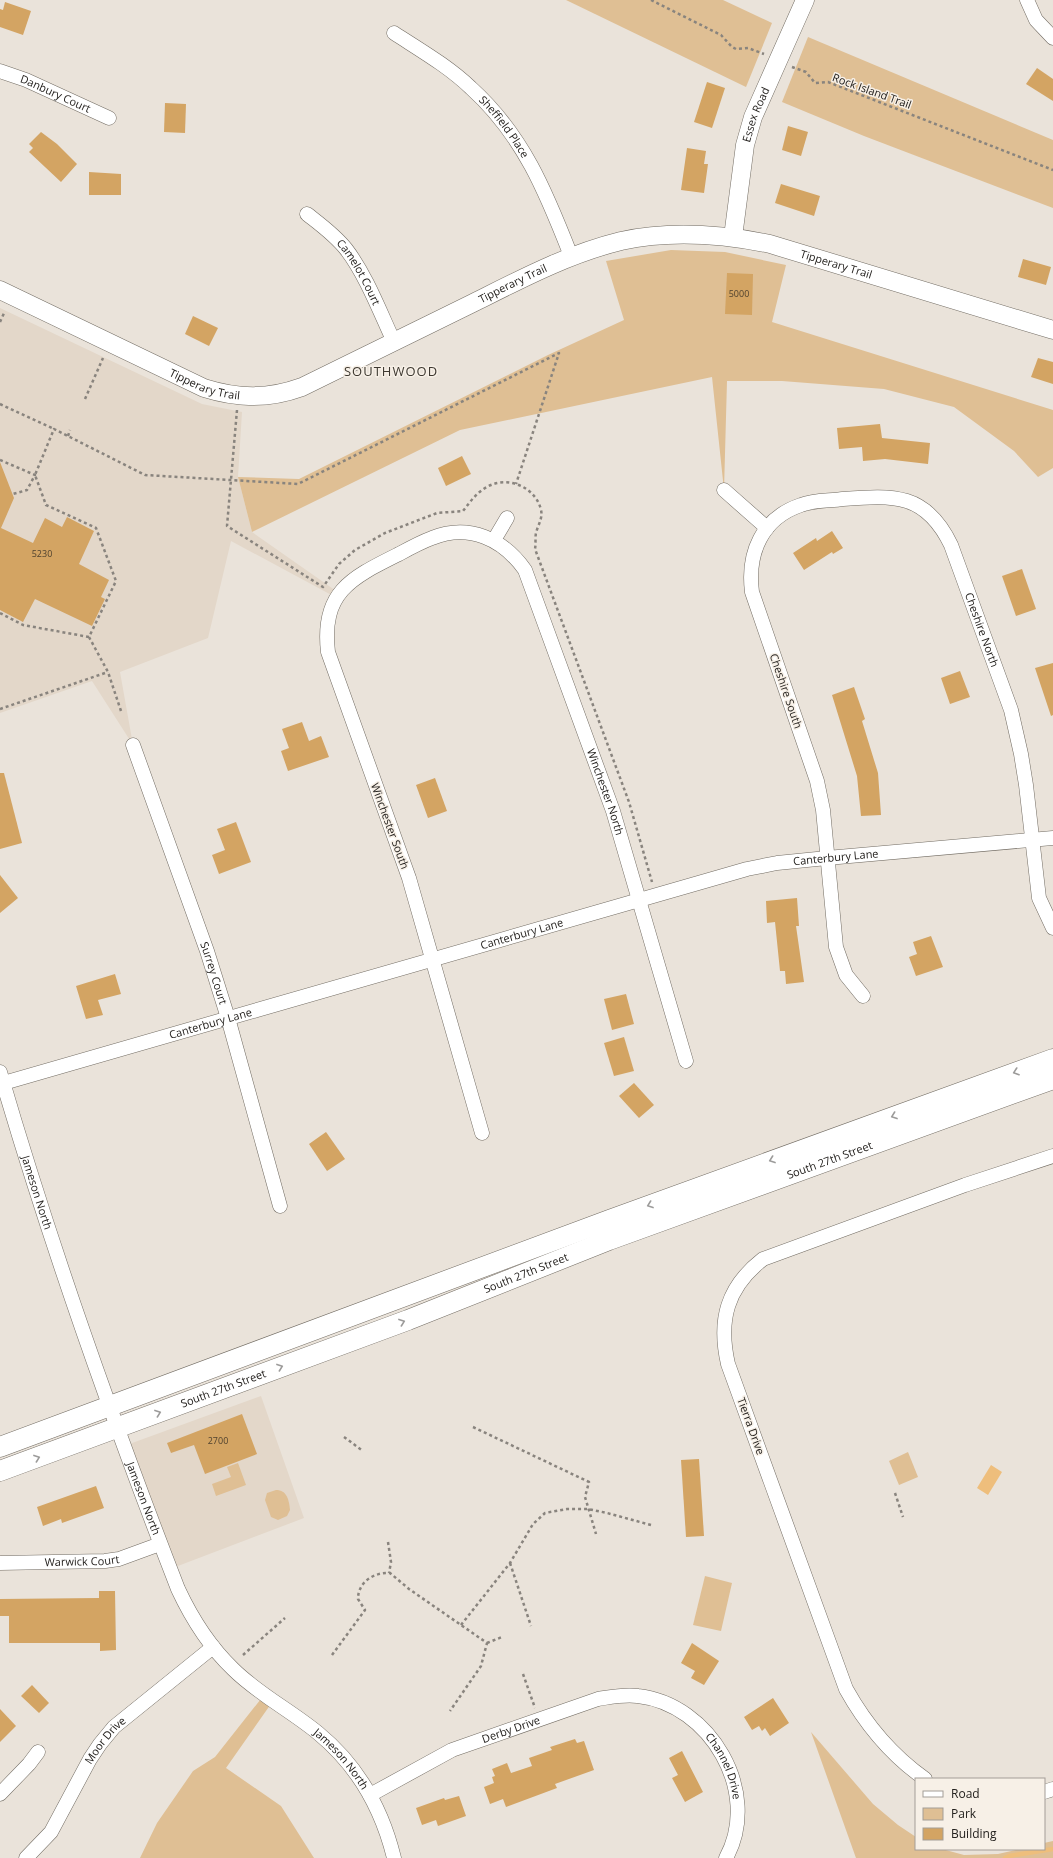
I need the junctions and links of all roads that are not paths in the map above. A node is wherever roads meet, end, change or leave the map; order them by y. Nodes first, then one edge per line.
1 (804, 0) edge
2 (1027, 0) edge
3 (394, 33) dead end
4 (1053, 38) edge
5 (0, 71) edge
6 (109, 118) dead end
7 (307, 214) dead end
8 (733, 236) junction
9 (571, 256) junction
10 (0, 290) edge
11 (1053, 330) edge
12 (394, 342) junction
13 (724, 490) dead end
14 (846, 499) joint
15 (507, 518) dead end
16 (767, 528) junction
17 (494, 540) junction
18 (401, 553) joint
19 (133, 745) dead end
20 (1053, 838) edge
21 (1031, 840) junction
22 (827, 858) junction
23 (639, 900) junction
24 (1053, 928) edge
25 (433, 959) junction
26 (863, 996) dead end
27 (228, 1018) junction
28 (1053, 1059) edge
29 (686, 1061) dead end
30 (1053, 1079) edge
31 (1, 1080) edge
32 (482, 1133) dead end
33 (1053, 1156) edge
34 (280, 1206) dead end
35 (110, 1406) junction
36 (118, 1428) junction
37 (0, 1447) edge
38 (0, 1471) edge
39 (160, 1544) junction
40 (0, 1563) edge
41 (212, 1647) junction
42 (659, 1702) joint
43 (38, 1752) dead end
44 (924, 1778) edge
45 (0, 1794) edge
46 (370, 1795) junction
47 (26, 1858) edge
48 (394, 1858) edge
49 (726, 1858) edge

1 - 8 street, Essex Road
2 - 4 street
3 - 9 street, Sheffield Place
5 - 6 street, Danbury Court
7 - 12 street, Camelot Court
8 - 9 street, Tipperary Trail
8 - 11 street, Tipperary Trail
9 - 12 street, Tipperary Trail
10 - 12 street, Tipperary Trail
13 - 16 street
14 - 16 street, Cheshire South
14 - 21 street, Cheshire North
15 - 17 street
16 - 22 street, Cheshire South
17 - 18 street, Winchester North
17 - 23 street, Winchester North
18 - 25 street, Winchester South
19 - 27 street, Surrey Court
20 - 21 street, Canterbury Lane
21 - 22 street, Canterbury Lane
21 - 24 street, Cheshire North
22 - 23 street, Canterbury Lane
22 - 26 street, Cheshire South
23 - 25 street, Canterbury Lane
23 - 29 street, Winchester North
25 - 27 street, Canterbury Lane
25 - 32 street, Winchester South
27 - 31 street, Canterbury Lane
27 - 34 street, Surrey Court
28 -> 35 main road, South 27th Street
36 -> 30 main road, South 27th Street
31 - 35 street, Jameson North
33 - 44 street, Tierra Drive
35 - 36 street, Jameson North
35 - 37 main road, South 27th Street
38 -> 36 main road, South 27th Street
36 - 39 street, Jameson North
39 - 40 street, Warwick Court
39 - 41 street, Jameson North
41 - 46 street, Jameson North
41 - 47 street, Moor Drive
42 - 46 street, Derby Drive
42 - 49 street, Channel Drive
43 - 45 street
46 - 48 street, Jameson North

